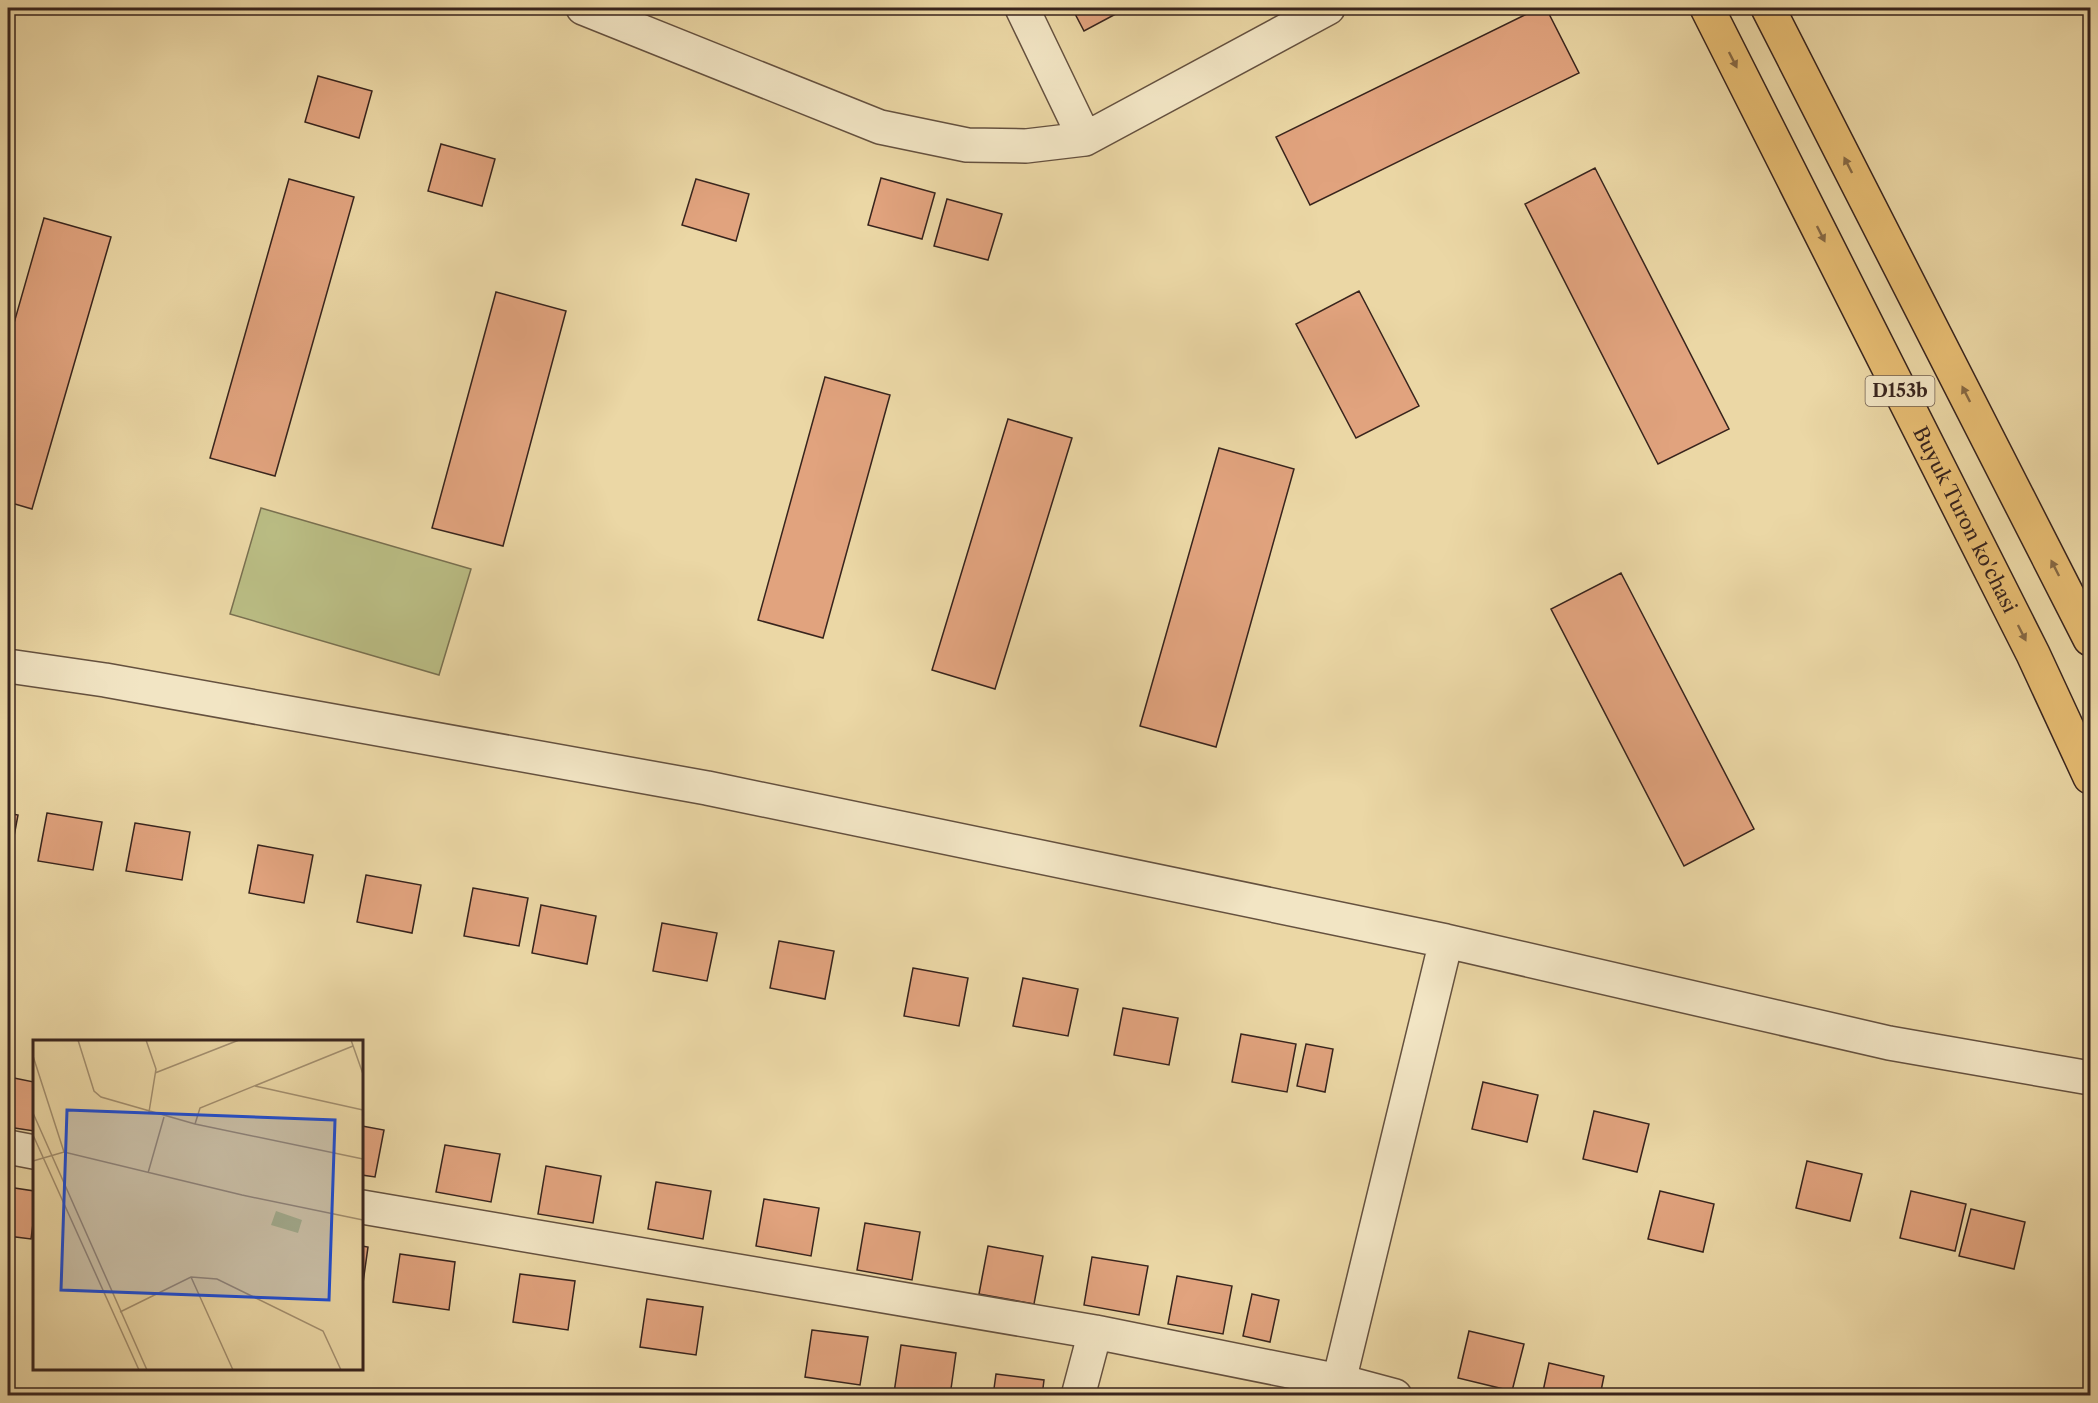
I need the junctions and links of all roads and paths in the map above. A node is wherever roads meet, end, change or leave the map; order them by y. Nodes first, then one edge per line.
1 (583, 8) edge
2 (1022, 8) edge
3 (1328, 8) edge
4 (1707, 8) edge
5 (1767, 8) edge
6 (1085, 139) junction
7 (2091, 639) edge
8 (8, 666) edge
9 (2091, 777) edge
10 (1446, 941) junction
11 (2091, 1078) edge
12 (8, 1147) edge
13 (33, 1152) edge
14 (363, 1207) edge
15 (1095, 1332) junction
16 (1339, 1381) junction
17 (1078, 1395) edge
18 (1395, 1395) edge

1 - 6 street
2 - 6 street
3 - 6 street
4 -> 9 main road, Buyuk Turon ko'chasi / D153b
7 -> 5 main road, D153b
8 - 10 street
10 - 11 street
10 - 16 street
12 - 13 street
14 - 15 street
15 - 16 street
15 - 17 street
16 - 18 street

